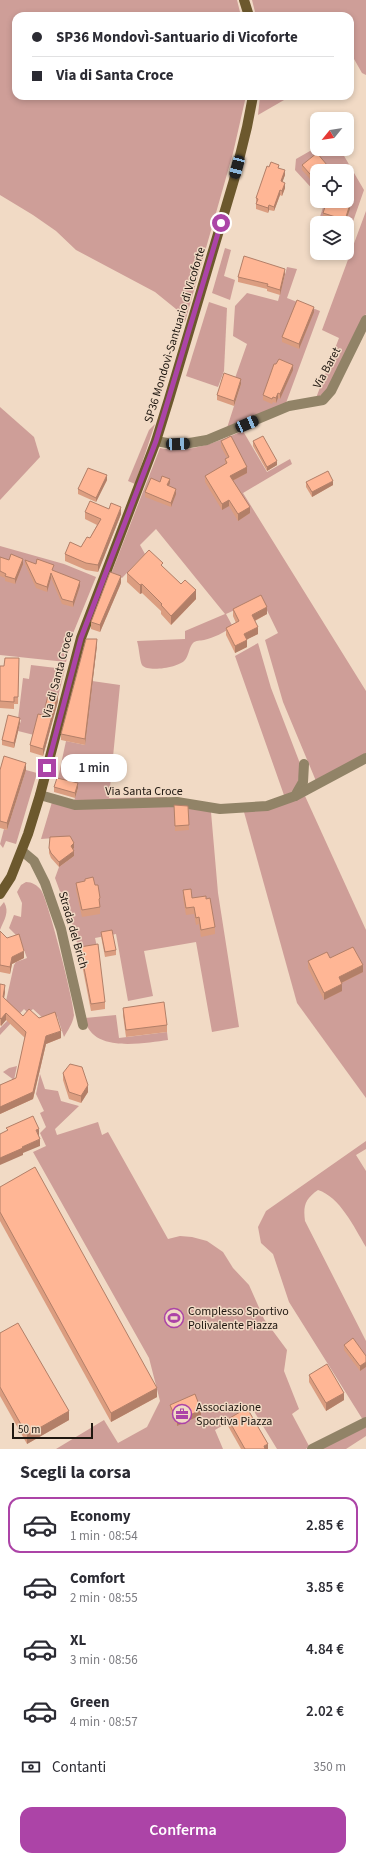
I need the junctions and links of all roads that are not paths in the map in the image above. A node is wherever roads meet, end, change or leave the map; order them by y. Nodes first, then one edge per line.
1 (244, 0) edge
2 (248, 12) edge
3 (252, 100) edge
4 (366, 320) edge
5 (156, 441) junction
6 (366, 758) edge
7 (304, 764) dead end
8 (40, 796) junction
9 (296, 796) junction
10 (22, 851) junction
11 (0, 894) edge
12 (83, 1025) dead end
13 (366, 1422) edge
14 (312, 1449) edge

1 - 2 main road
3 - 5 main road, SP36 Mondovì-Santuario di Vicoforte
4 - 5 street, Via Baret
5 - 8 main road, Via di Santa Croce
6 - 9 street, Via Santa Croce
7 - 9 street
8 - 9 street, Via Santa Croce
8 - 10 main road, Via di Santa Croce
10 - 11 main road, Via di Santa Croce
10 - 12 street, Strada del Brich
13 - 14 street

